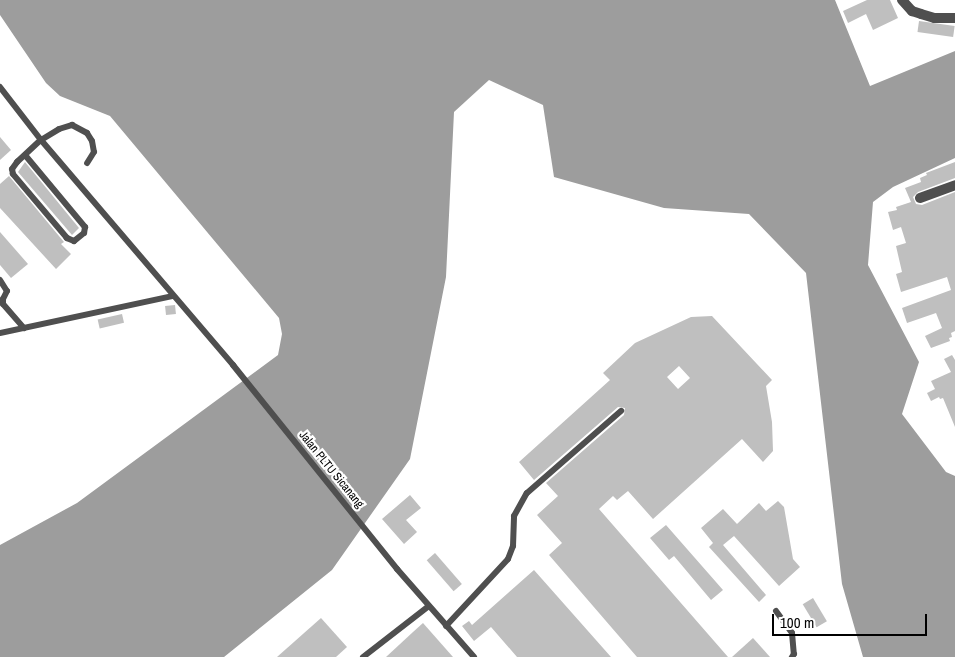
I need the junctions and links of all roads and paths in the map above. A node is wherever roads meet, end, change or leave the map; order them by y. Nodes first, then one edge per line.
1 (902, 0) edge
2 (955, 18) edge
3 (0, 87) edge
4 (42, 140) junction
5 (25, 155) junction
6 (87, 163) dead end
7 (955, 186) edge
8 (920, 198) dead end
9 (0, 280) edge
10 (172, 296) junction
11 (24, 328) junction
12 (0, 333) edge
13 (621, 411) dead end
14 (429, 606) junction
15 (776, 610) dead end
16 (446, 626) junction
17 (363, 657) edge
18 (474, 657) edge
19 (792, 657) edge

1 - 2 street
3 - 4 lane, Jalan PLTU Sicanang
4 - 5 lane
4 - 6 lane
4 - 10 lane, Jalan PLTU Sicanang
5 - 5 lane
7 - 8 street
9 - 11 lane
10 - 11 lane
10 - 14 lane, Jalan PLTU Sicanang
11 - 12 lane
13 - 16 lane
14 - 16 lane, Jalan PLTU Sicanang
14 - 17 lane
15 - 19 lane
16 - 18 lane, Jalan PLTU Sicanang

